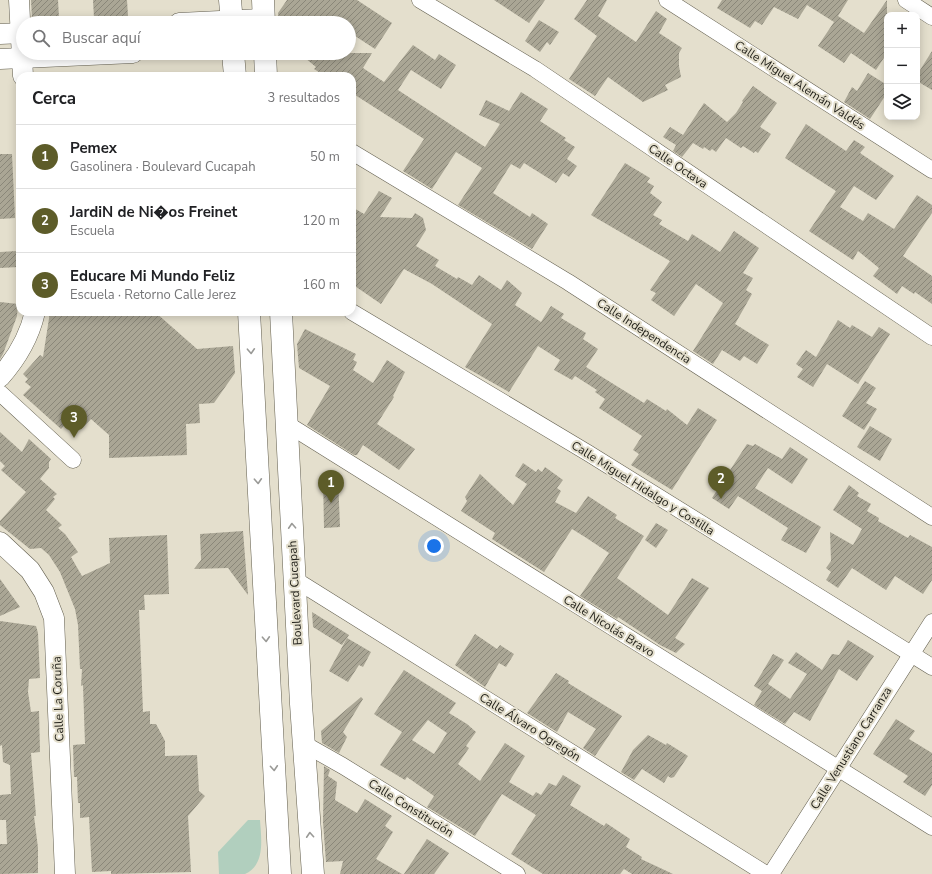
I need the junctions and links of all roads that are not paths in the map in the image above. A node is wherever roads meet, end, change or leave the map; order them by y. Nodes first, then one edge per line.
1 (19, 0) edge
2 (420, 0) edge
3 (667, 0) edge
4 (906, 0) edge
5 (231, 14) edge
6 (264, 14) edge
7 (20, 16) edge
8 (219, 16) edge
9 (932, 17) edge
10 (16, 33) edge
11 (0, 34) edge
12 (0, 59) edge
13 (78, 60) edge
14 (234, 60) edge
15 (265, 60) edge
16 (22, 67) edge
17 (235, 72) edge
18 (266, 72) edge
19 (356, 154) edge
20 (932, 170) edge
21 (356, 314) edge
22 (34, 316) edge
23 (250, 316) edge
24 (256, 316) edge
25 (281, 316) edge
26 (932, 337) edge
27 (0, 377) edge
28 (286, 391) junction
29 (0, 393) edge
30 (287, 424) junction
31 (74, 460) dead end
32 (932, 517) edge
33 (0, 542) edge
34 (294, 579) junction
35 (264, 602) junction
36 (932, 622) edge
37 (911, 654) junction
38 (932, 667) edge
39 (301, 704) junction
40 (304, 744) junction
41 (838, 769) junction
42 (932, 827) edge
43 (65, 874) edge
44 (280, 874) edge
45 (313, 874) edge
46 (517, 874) edge
47 (766, 874) edge
48 (771, 874) edge

1 - 7 street
2 - 26 street, Calle Octava
3 - 20 street, Calle Miguel Alemán Valdés
4 - 9 street
5 - 6 street
5 - 8 street
10 - 11 street
12 - 16 street
13 - 16 street
14 - 17 main road
15 - 18 main road
19 - 32 street, Calle Independencia
21 - 37 street, Calle Miguel Hidalgo y Costilla
22 - 27 street
23 -> 35 main road
24 - 28 main road
25 - 28 main road, Boulevard Cucapah
28 - 30 main road, Boulevard Cucapah
29 - 31 street
34 -> 30 main road, Boulevard Cucapah
30 - 41 street, Calle Nicolás Bravo
33 - 43 street, Calle La Coruña
34 - 39 main road, Boulevard Cucapah
34 - 47 street, Calle Álvaro Ogregón
35 - 39 main road
35 -> 44 main road
36 - 37 street, Calle Venustiano Carranza
37 - 38 street, Calle Miguel Hidalgo y Costilla
37 - 41 street, Calle Venustiano Carranza
39 - 40 main road, Boulevard Cucapah
45 -> 40 main road, Boulevard Cucapah
40 - 46 street, Calle Constitución
41 - 42 street, Calle Nicolás Bravo
41 - 48 street, Calle Venustiano Carranza

